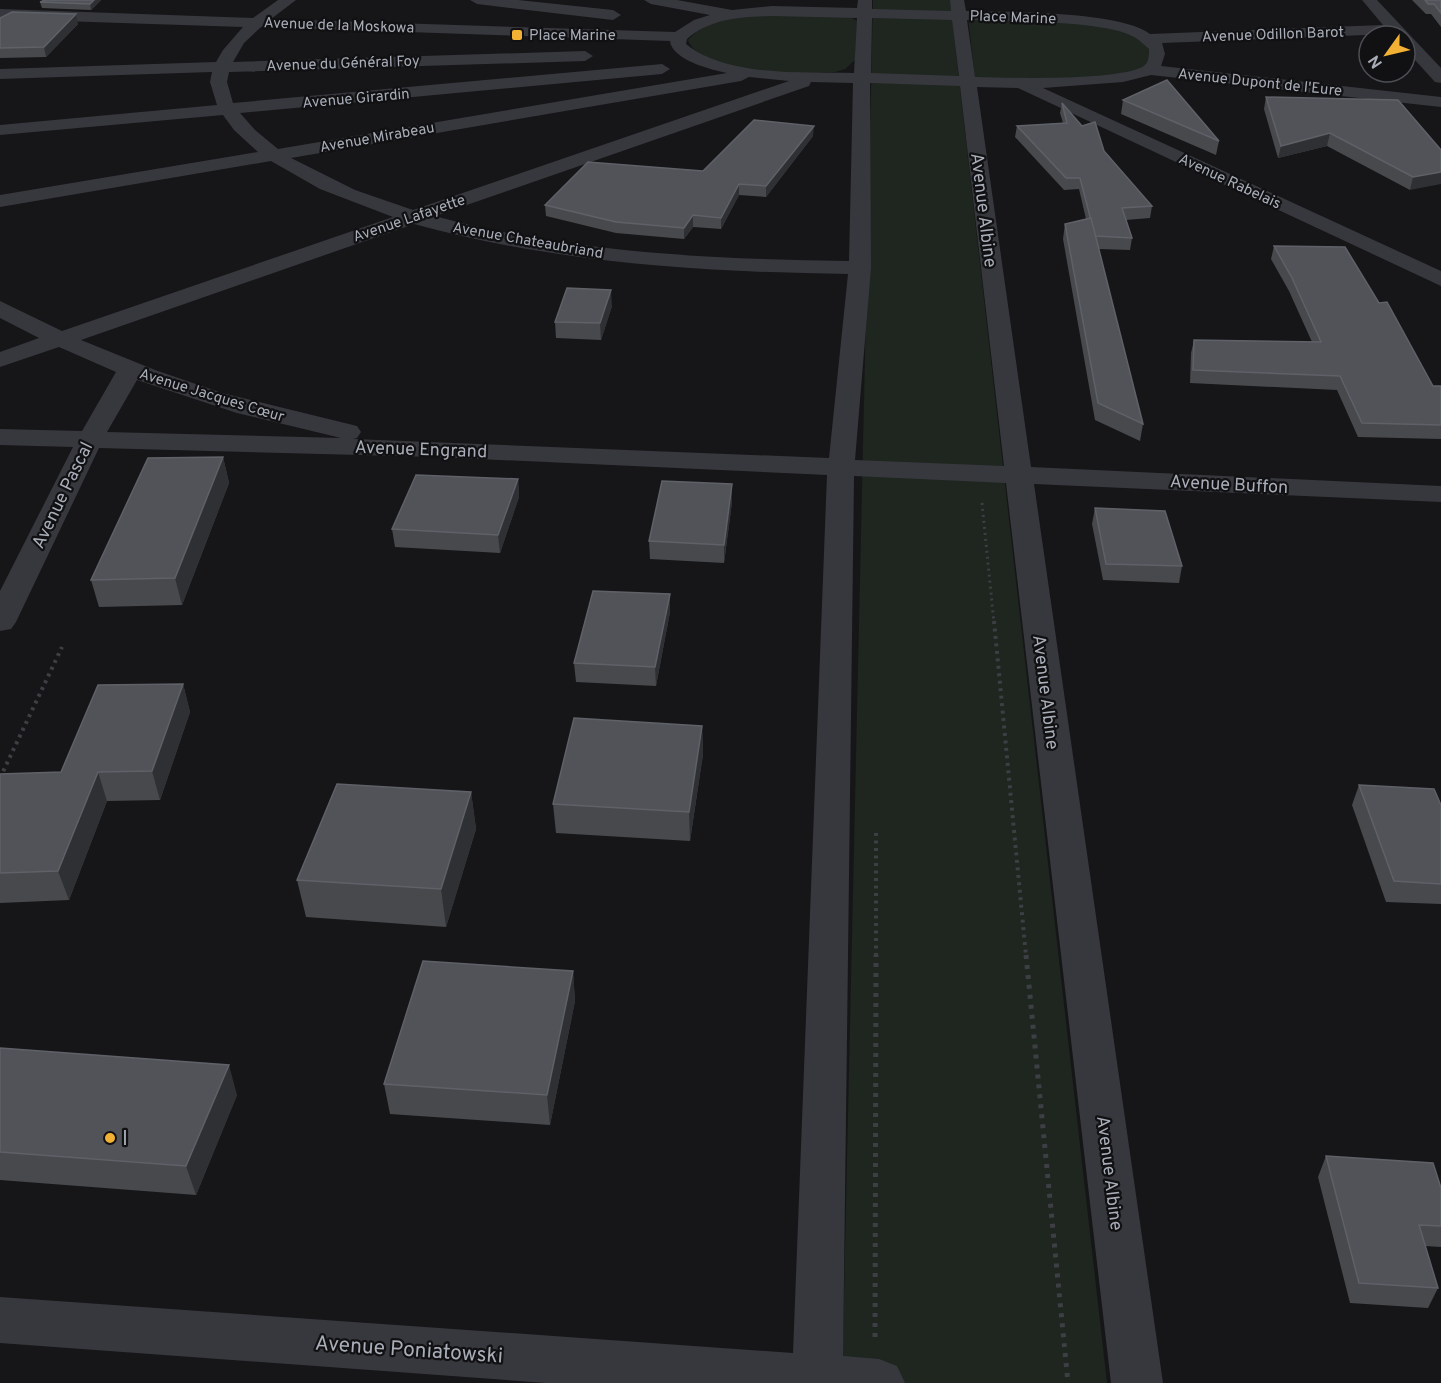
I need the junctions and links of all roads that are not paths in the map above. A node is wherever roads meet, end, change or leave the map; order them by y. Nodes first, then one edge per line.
1 (6, 0) edge
2 (289, 0) edge
3 (477, 0) edge
4 (651, 0) edge
5 (802, 0) edge
6 (1370, 0) edge
7 (0, 3) edge
8 (1034, 3) dead end
9 (865, 6) edge
10 (732, 7) edge
11 (958, 8) edge
12 (825, 11) junction
13 (0, 14) edge
14 (628, 16) dead end
15 (995, 16) junction
16 (257, 23) junction
17 (1391, 24) edge
18 (677, 29) junction
19 (1357, 36) edge
20 (1149, 39) junction
21 (1417, 50) edge
22 (686, 52) junction
23 (650, 54) dead end
24 (603, 55) dead end
25 (712, 64) junction
26 (222, 67) junction
27 (1150, 70) junction
28 (1438, 70) edge
29 (755, 73) junction
30 (0, 74) edge
31 (818, 77) junction
32 (862, 78) junction
33 (967, 81) junction
34 (1018, 82) junction
35 (1441, 102) edge
36 (228, 110) junction
37 (0, 130) edge
38 (274, 154) junction
39 (0, 201) edge
40 (411, 217) junction
41 (860, 268) junction
42 (1441, 279) edge
43 (0, 308) edge
44 (60, 339) junction
45 (0, 360) edge
46 (130, 370) junction
47 (0, 437) edge
48 (89, 441) junction
49 (436, 449) junction
50 (841, 469) junction
51 (978, 472) joint
52 (1018, 474) junction
53 (1441, 494) edge
54 (0, 622) edge
55 (0, 1320) edge
56 (818, 1381) edge
57 (879, 1383) edge
58 (1137, 1383) edge

1 - 7 street
2 - 16 street, Avenue Chateaubriand
3 - 14 street
4 - 10 street
5 - 12 street
6 - 17 street
8 - 15 street
9 - 11 street, Place Marine
9 - 12 street, Place Marine
9 - 32 street
10 - 12 street, Place Marine
10 - 18 street, Place Marine
11 - 15 street, Place Marine
11 - 33 street, Avenue Albine
13 - 16 street, Avenue de la Moskowa
15 - 20 street, Place Marine
16 - 18 street, Avenue de la Moskowa
16 - 26 street, Avenue Chateaubriand
18 - 22 street
19 - 20 street, Avenue Odillon Barot
20 - 27 street
21 - 28 street
22 - 23 street
22 - 25 street
24 - 26 street, Avenue du Général Foy
25 - 29 street
25 - 36 street, Avenue Girardin
26 - 30 street, Avenue du Général Foy
26 - 36 street, Avenue Chateaubriand
27 - 34 street
27 - 35 street, Avenue Dupont de l'Eure
29 - 31 street
29 - 38 street, Avenue Mirabeau
31 - 32 street
31 - 40 street, Avenue Lafayette
32 - 33 street
32 - 41 street
33 - 34 street
33 - 52 street, Avenue Albine
34 - 42 street, Avenue Rabelais
36 - 37 street, Avenue Girardin
36 - 38 street, Avenue Chateaubriand
38 - 39 street, Avenue Mirabeau
38 - 40 street, Avenue Chateaubriand
40 - 41 street, Avenue Chateaubriand
40 - 44 street, Avenue Lafayette
41 - 50 street
43 - 44 street, Avenue Jacques Cœur
44 - 45 street, Avenue Lafayette
44 - 46 street, Avenue Jacques Cœur
46 - 48 street, Avenue Pascal
46 - 49 street, Avenue Jacques Cœur
47 - 48 street, Avenue Engrand
48 - 49 street, Avenue Engrand
48 - 54 street, Avenue Pascal
49 - 50 street, Avenue Engrand
50 - 51 street, Avenue Engrand
50 - 56 street
51 - 52 street, Avenue Buffon
52 - 53 street, Avenue Buffon
52 - 58 street, Avenue Albine
55 - 56 street, Avenue Poniatowski
56 - 57 street, Avenue Poniatowski

